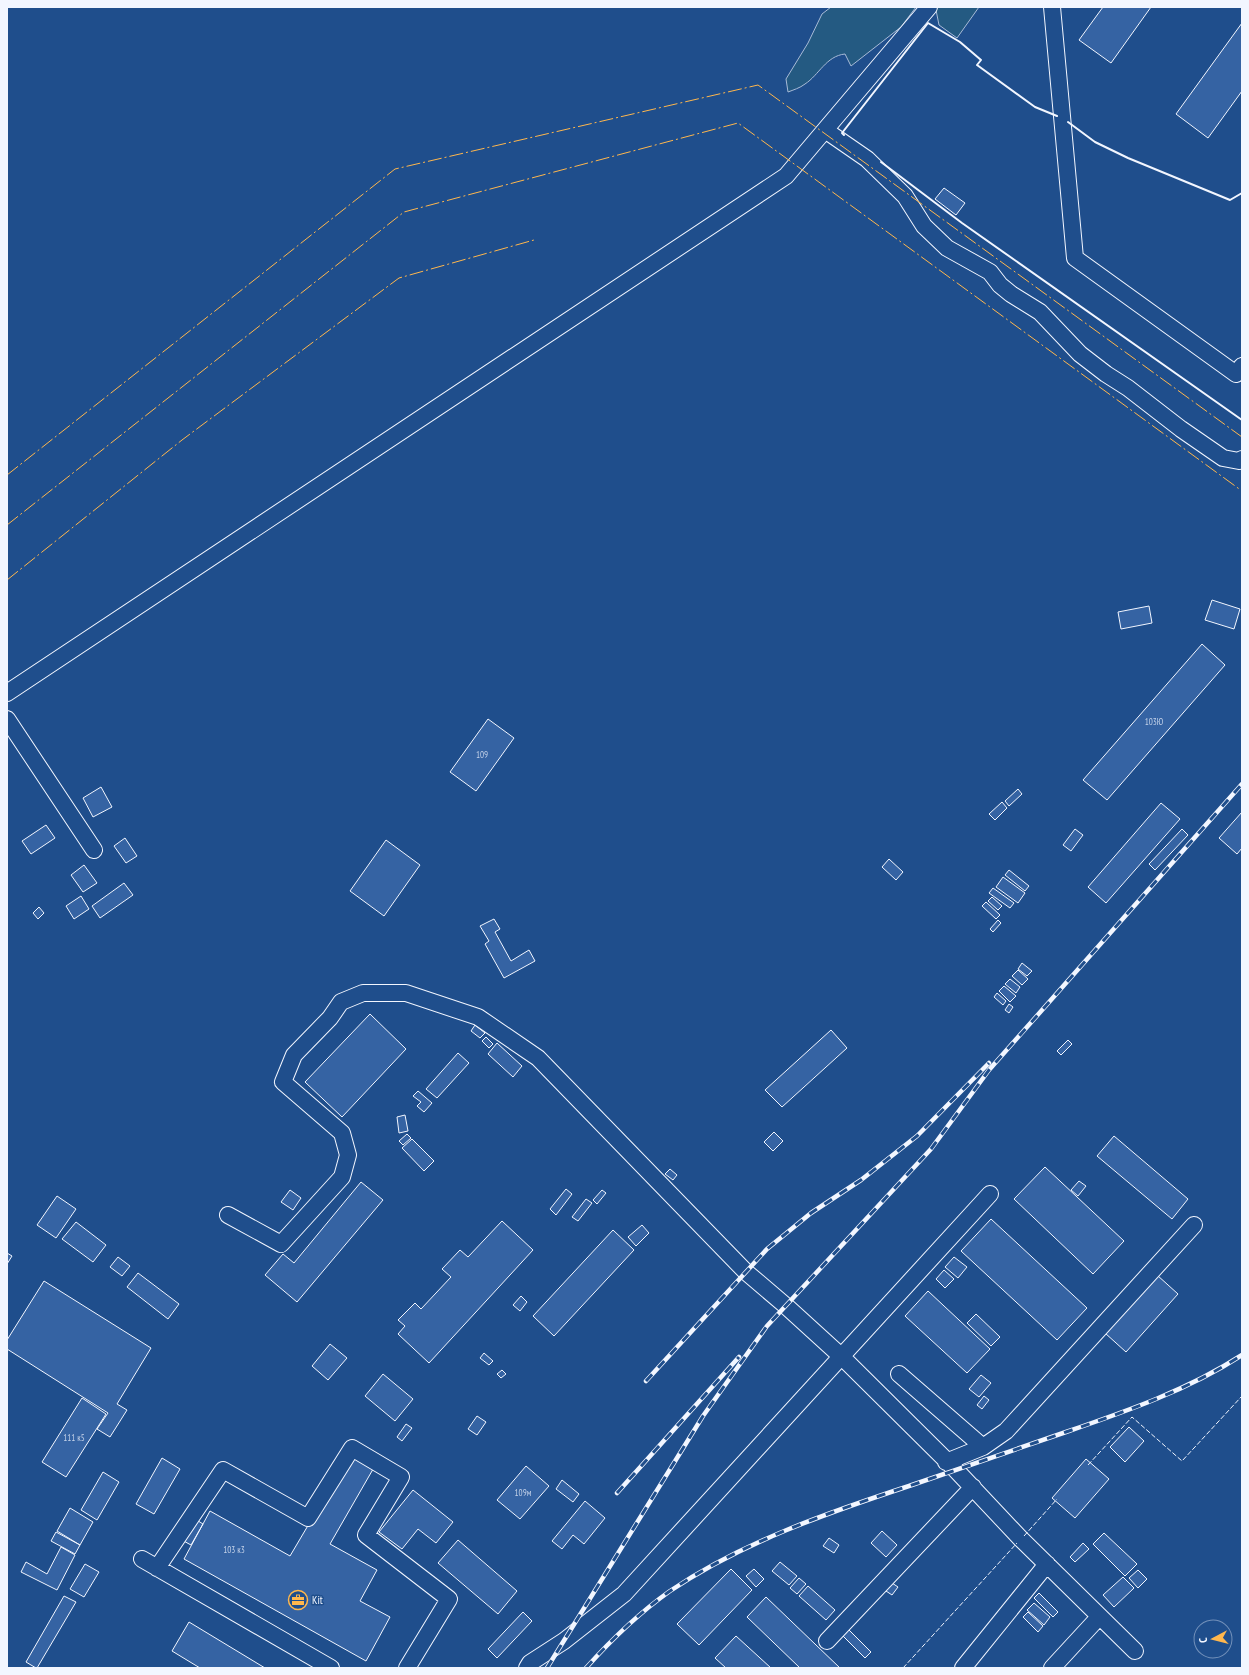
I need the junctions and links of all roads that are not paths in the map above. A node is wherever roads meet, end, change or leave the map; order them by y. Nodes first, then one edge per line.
1 (929, 7) edge
2 (1052, 7) edge
3 (825, 130) junction
4 (1240, 374) edge
5 (1242, 459) edge
6 (7, 693) edge
7 (7, 719) edge
8 (94, 850) dead end
9 (990, 1194) dead end
10 (228, 1215) dead end
11 (1194, 1225) dead end
12 (842, 1357) junction
13 (899, 1374) dead end
14 (983, 1447) junction
15 (946, 1462) junction
16 (973, 1488) junction
17 (142, 1559) dead end
18 (1047, 1564) junction
19 (157, 1568) junction
20 (1099, 1617) junction
21 (827, 1641) dead end
22 (1135, 1651) dead end
23 (331, 1668) edge
24 (407, 1668) edge
25 (527, 1668) edge
26 (963, 1668) edge
27 (1052, 1668) edge

1 - 3 lane
2 - 4 lane
3 - 5 lane
3 - 6 lane
7 - 8 lane
9 - 12 lane
10 - 12 lane
11 - 14 lane
12 - 15 lane
12 - 25 lane
13 - 14 lane
14 - 15 lane
15 - 16 lane
16 - 18 lane
16 - 21 lane
17 - 19 lane
18 - 20 lane
18 - 26 lane
19 - 23 lane
19 - 24 lane
20 - 22 lane
20 - 27 lane

